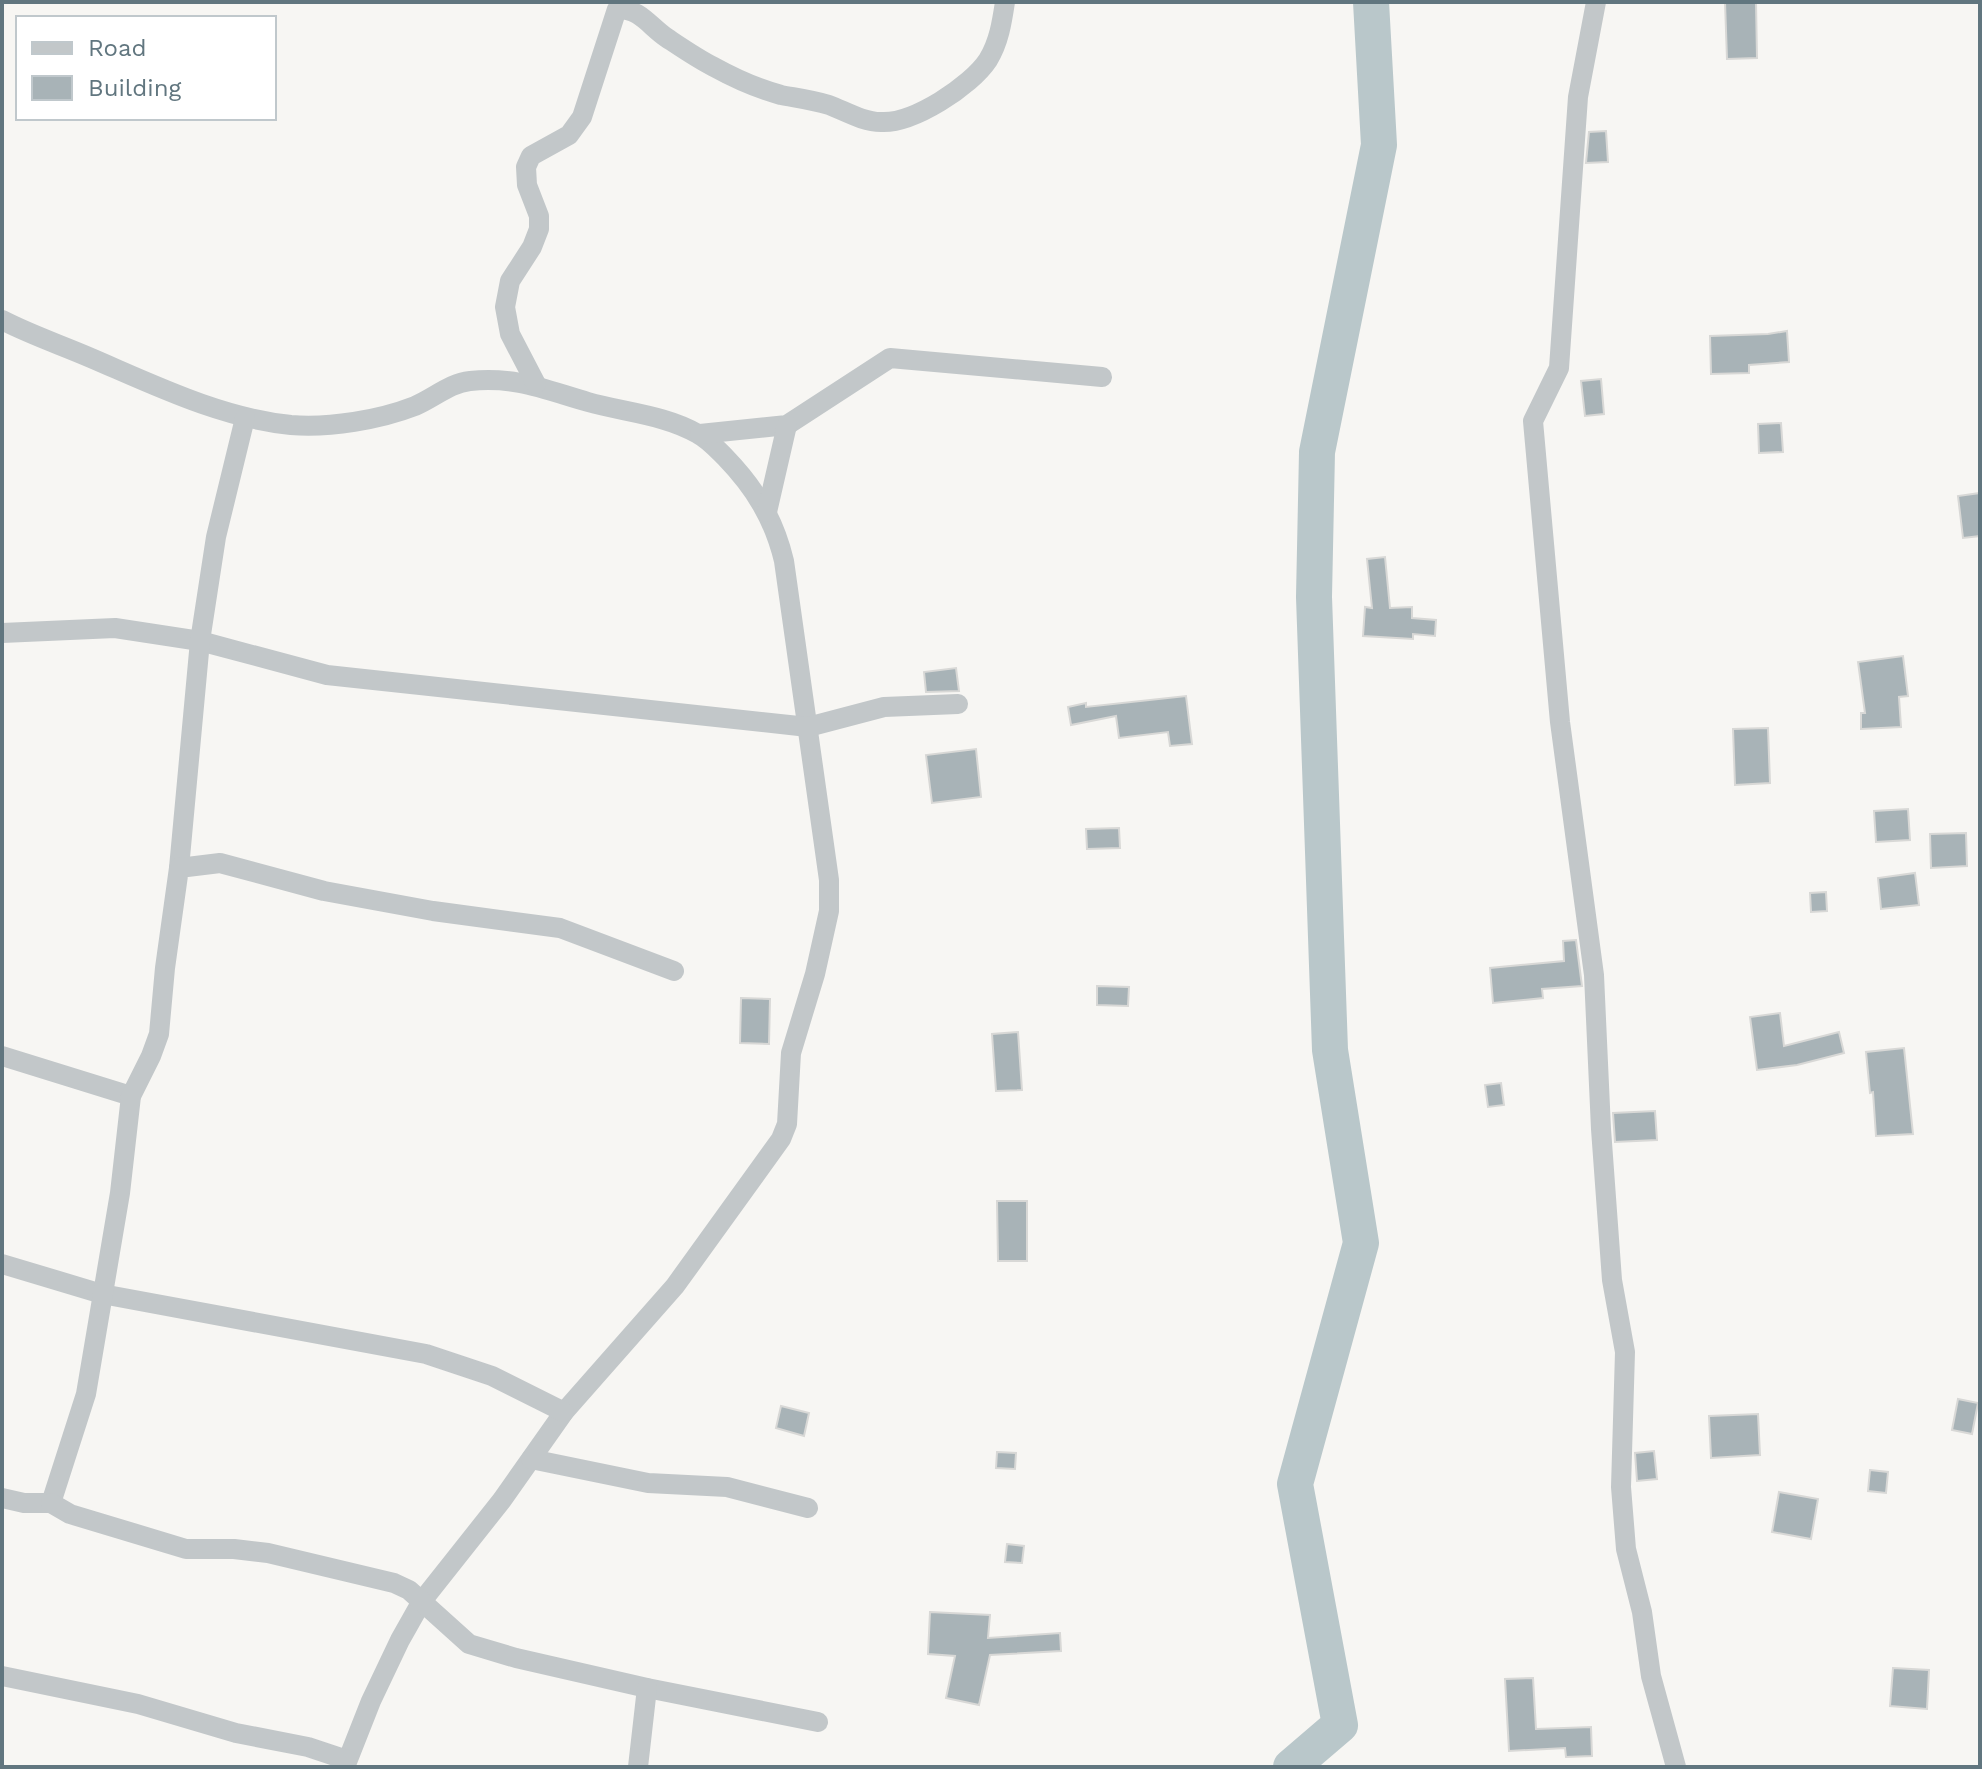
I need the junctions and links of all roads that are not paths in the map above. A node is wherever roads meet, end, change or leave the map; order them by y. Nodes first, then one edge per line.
1 (1005, 2) edge
2 (1596, 2) edge
3 (2, 320) edge
4 (1102, 377) dead end
5 (536, 384) junction
6 (245, 418) junction
7 (787, 425) junction
8 (700, 434) junction
9 (767, 512) junction
10 (2, 633) edge
11 (200, 641) junction
12 (958, 704) dead end
13 (808, 727) junction
14 (179, 868) junction
15 (674, 971) dead end
16 (2, 1056) edge
17 (131, 1096) junction
18 (2, 1264) edge
19 (102, 1294) junction
20 (564, 1412) junction
21 (531, 1459) junction
22 (2, 1498) edge
23 (51, 1503) junction
24 (808, 1508) dead end
25 (422, 1601) junction
26 (2, 1676) edge
27 (647, 1688) junction
28 (818, 1722) dead end
29 (346, 1763) edge
30 (638, 1767) edge
31 (1676, 1767) edge

1 - 5 street
2 - 31 street
3 - 6 street
4 - 7 street
5 - 6 street
5 - 8 street
6 - 11 street
7 - 8 street
7 - 9 street
8 - 9 street
9 - 13 street
10 - 11 street
11 - 13 street
11 - 14 street
12 - 13 street
13 - 20 street
14 - 15 street
14 - 17 street
16 - 17 street
17 - 19 street
18 - 19 street
19 - 20 street
19 - 23 street
20 - 21 street
21 - 24 street
21 - 25 street
22 - 23 street
23 - 25 street
25 - 27 street
25 - 29 street
26 - 29 street
27 - 28 street
27 - 30 street

